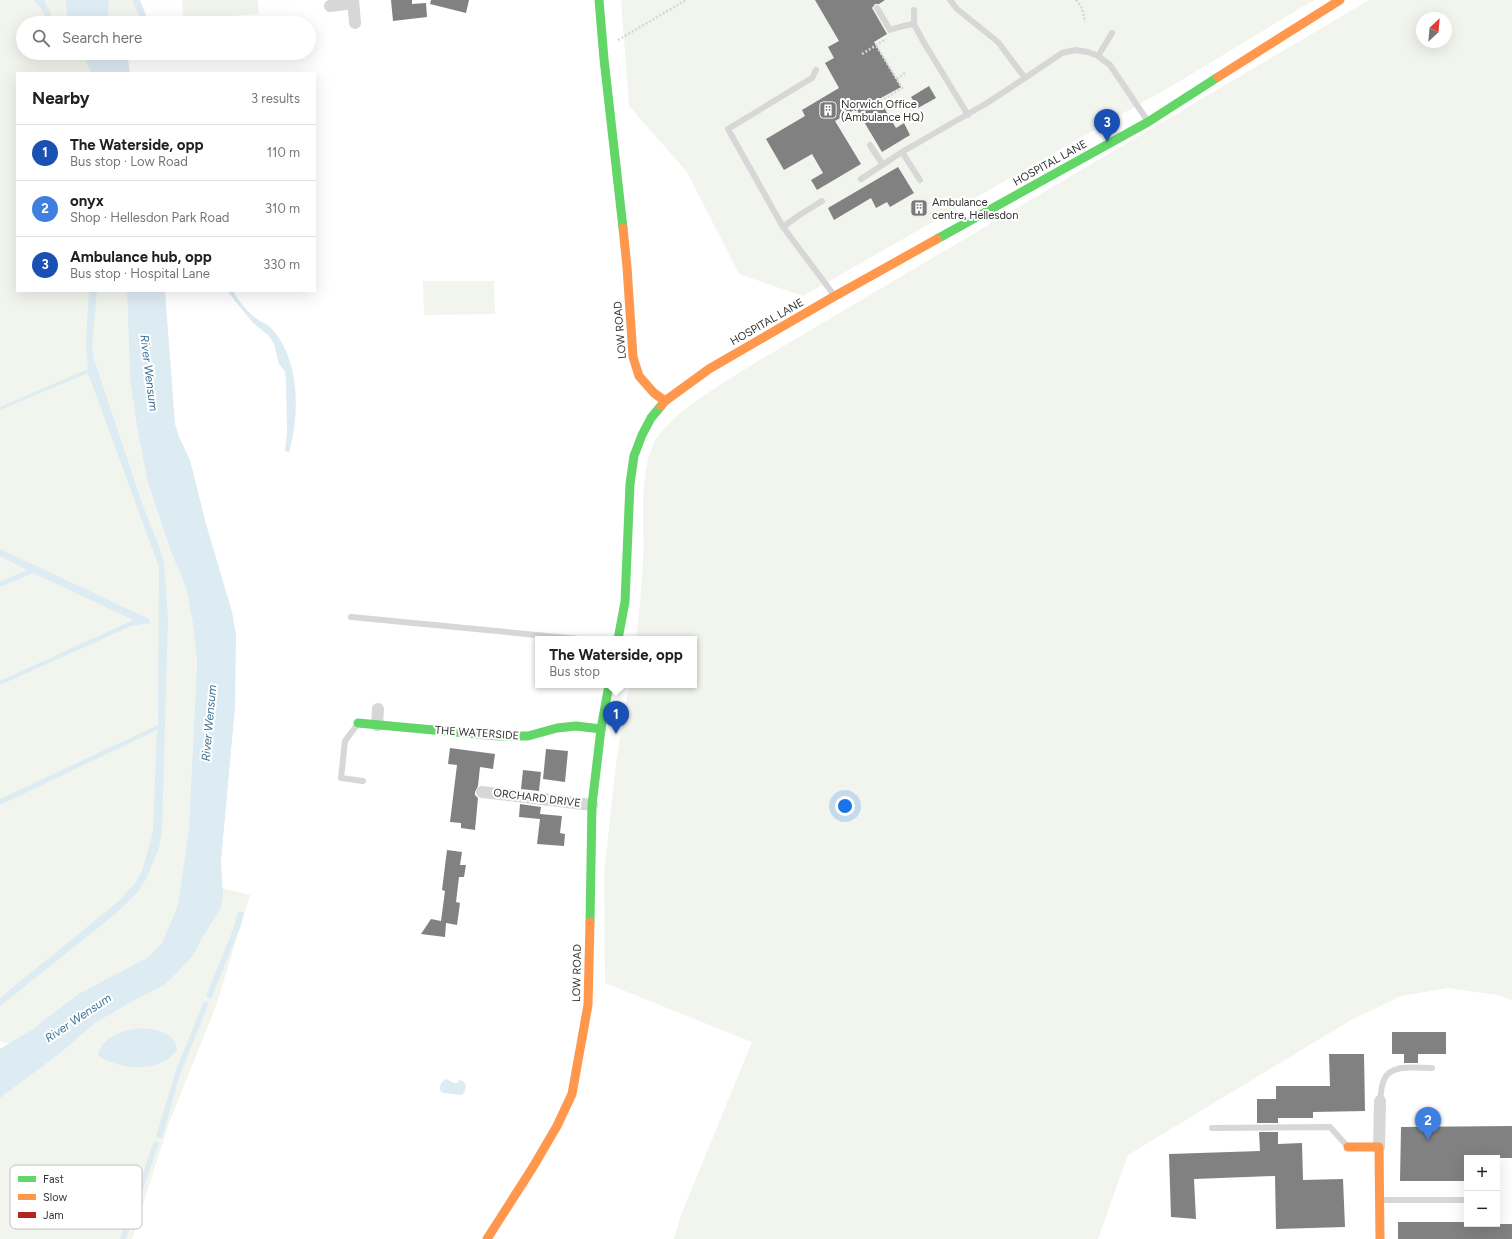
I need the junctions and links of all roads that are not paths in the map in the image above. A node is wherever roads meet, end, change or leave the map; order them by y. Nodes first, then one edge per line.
1 (599, 0) edge
2 (950, 0) edge
3 (1340, 0) edge
4 (353, 2) edge
5 (330, 6) dead end
6 (877, 8) dead end
7 (914, 10) dead end
8 (355, 23) dead end
9 (914, 24) junction
10 (1112, 33) dead end
11 (1098, 56) junction
12 (816, 70) dead end
13 (1025, 78) junction
14 (968, 115) junction
15 (1148, 122) junction
16 (870, 145) dead end
17 (902, 152) junction
18 (883, 165) junction
19 (861, 179) dead end
20 (920, 180) dead end
21 (822, 201) dead end
22 (783, 227) junction
23 (835, 296) junction
24 (665, 401) junction
25 (351, 617) dead end
26 (548, 636) edge
27 (619, 636) edge
28 (608, 688) edge
29 (378, 709) dead end
30 (358, 723) joint
31 (377, 725) junction
32 (601, 729) junction
33 (363, 781) dead end
34 (482, 792) dead end
35 (592, 805) junction
36 (1432, 1068) dead end
37 (1380, 1101) joint
38 (1212, 1128) dead end
39 (1348, 1147) joint
40 (1379, 1147) junction
41 (1380, 1200) junction
42 (1464, 1200) edge
43 (487, 1239) edge
44 (1380, 1239) edge

1 - 24 street, LOW ROAD
2 - 13 lane
3 - 15 street, HOSPITAL LANE
4 - 5 street
4 - 8 street
6 - 9 lane
7 - 9 lane
9 - 14 lane
10 - 11 lane
11 - 13 lane
11 - 15 lane
12 - 22 lane
13 - 14 lane
14 - 17 lane
15 - 23 street, HOSPITAL LANE
16 - 18 lane
17 - 18 lane
17 - 20 lane
18 - 19 lane
21 - 22 lane
22 - 23 lane
23 - 24 street, HOSPITAL LANE
24 - 27 street
25 - 26 lane
28 - 32 street, LOW ROAD
29 - 31 street
30 - 31 street, THE WATERSIDE
30 - 33 lane
31 - 32 street, THE WATERSIDE
32 - 35 street, LOW ROAD
34 - 35 street, ORCHARD DRIVE
35 - 43 street, LOW ROAD
36 - 37 lane
37 - 40 street
38 - 39 lane
39 - 40 street
40 - 41 street
41 - 42 lane
41 - 44 street

